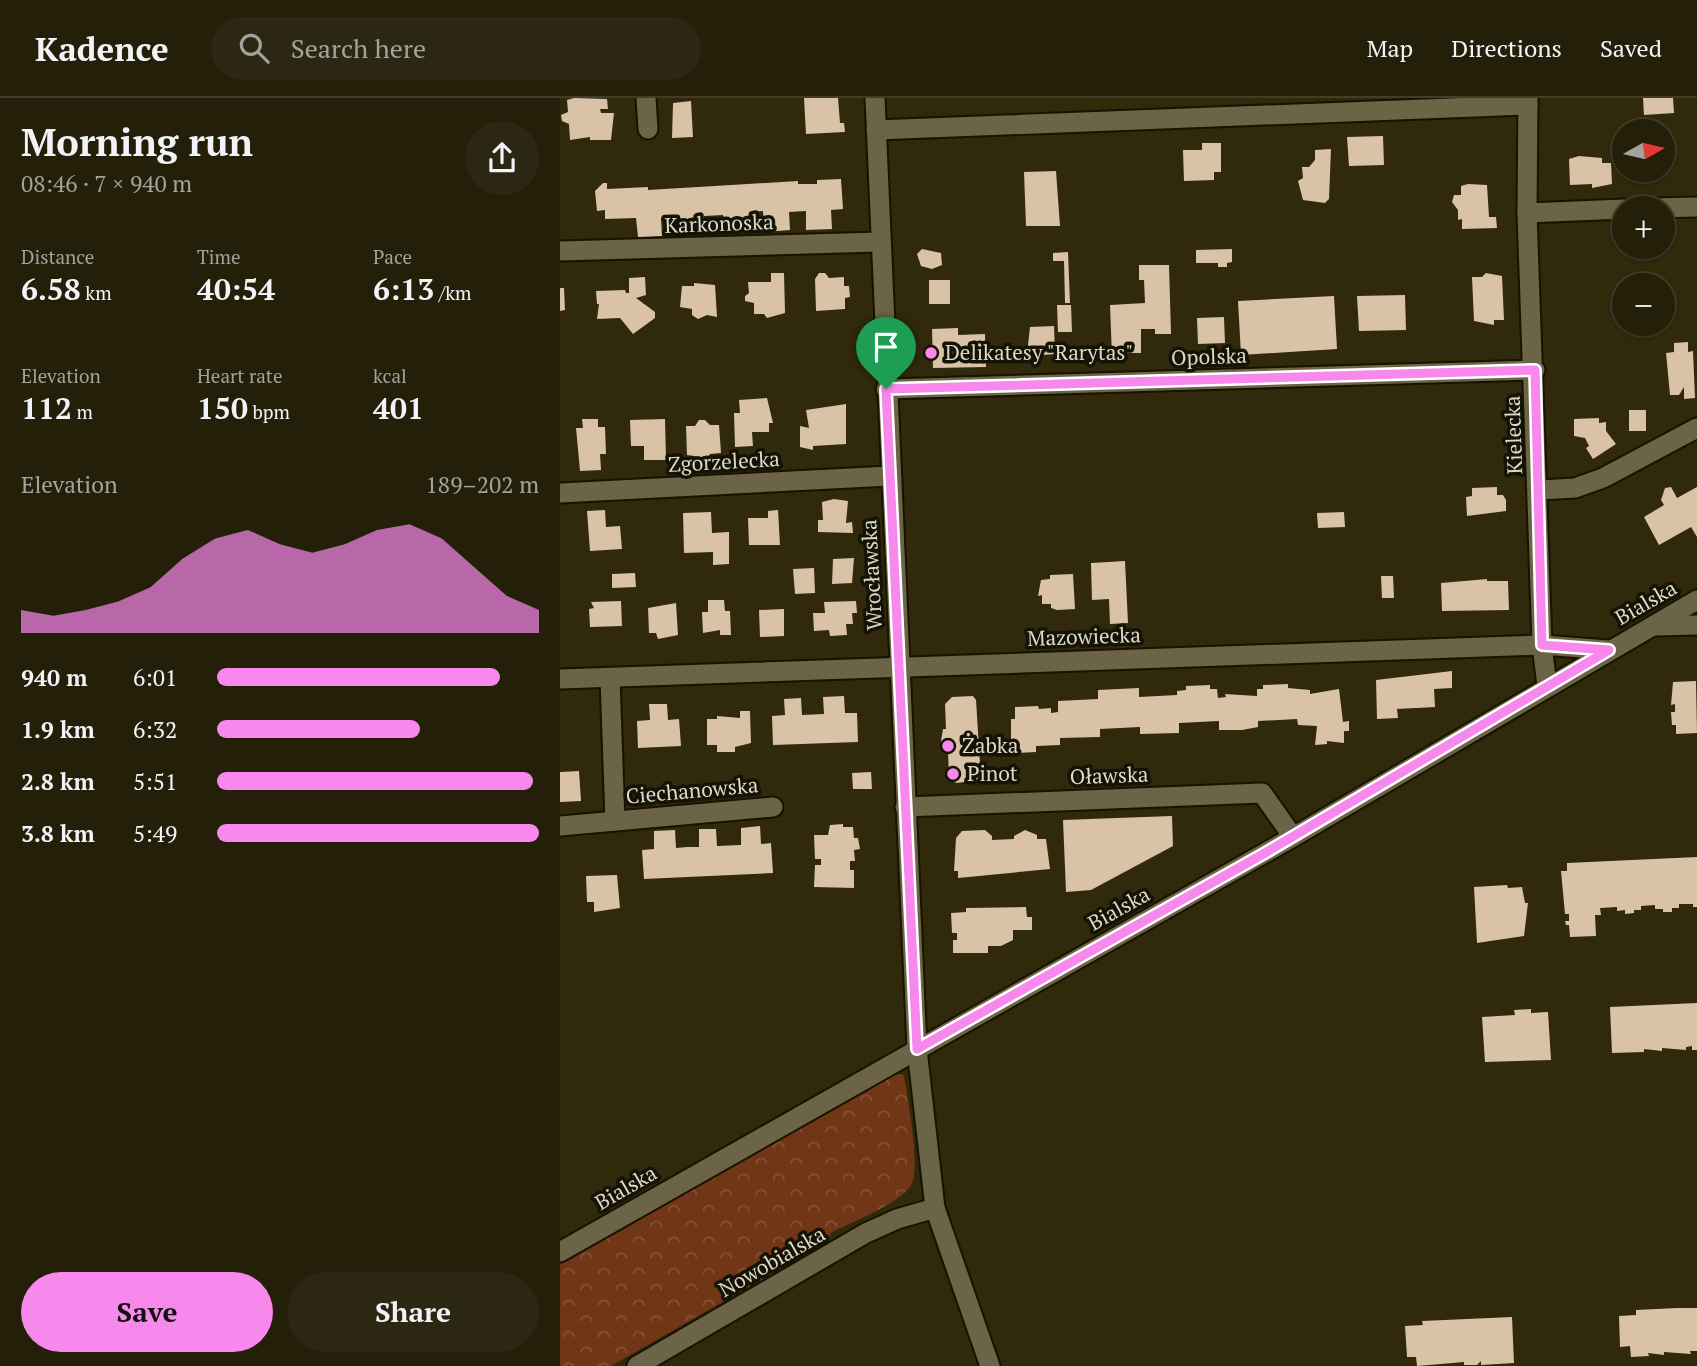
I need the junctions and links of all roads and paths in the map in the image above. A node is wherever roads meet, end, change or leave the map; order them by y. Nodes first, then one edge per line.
1 (646, 98) edge
2 (874, 98) edge
3 (1528, 102) edge
4 (648, 129) dead end
5 (876, 130) junction
6 (1675, 207) edge
7 (1697, 207) edge
8 (1612, 209) edge
9 (1527, 213) junction
10 (880, 242) junction
11 (560, 251) edge
12 (1535, 370) junction
13 (886, 389) junction
14 (1697, 428) edge
15 (890, 476) junction
16 (1539, 490) junction
17 (560, 493) edge
18 (1697, 600) edge
19 (1697, 625) edge
20 (1651, 626) junction
21 (1542, 645) junction
22 (1609, 650) junction
23 (899, 666) junction
24 (610, 678) junction
25 (560, 679) edge
26 (1547, 686) junction
27 (773, 807) dead end
28 (905, 807) junction
29 (615, 821) junction
30 (560, 826) edge
31 (1293, 837) junction
32 (917, 1049) junction
33 (935, 1208) junction
34 (560, 1252) edge
35 (637, 1366) edge
36 (990, 1366) edge

1 - 4 street
2 - 5 street, Wrocławska
3 - 5 street
3 - 9 street, Kielecka
5 - 10 street, Wrocławska
6 - 7 street
8 - 9 street
9 - 12 street, Kielecka
10 - 11 street, Karkonoska
10 - 13 street, Wrocławska
12 - 13 street, Opolska
12 - 16 street, Kielecka
13 - 15 street, Wrocławska
14 - 16 street
15 - 17 street, Zgorzelecka
15 - 23 street, Wrocławska
16 - 21 street, Kielecka
18 - 20 street, Bialska
19 - 20 street
20 - 22 street, Bialska
21 - 22 street, Mazowiecka
21 - 23 street, Mazowiecka
21 - 26 street, Kielecka
22 - 26 street, Bialska
23 - 24 street, Mazowiecka
23 - 28 street, Wrocławska
24 - 25 street, Mazowiecka
24 - 29 street, Ciechanowska
26 - 31 street, Bialska
27 - 29 street, Ciechanowska
28 - 31 street, Oławska
28 - 32 street, Wrocławska
29 - 30 street, Ciechanowska
31 - 32 street, Bialska
32 - 33 street, Wrocławska
32 - 34 street, Bialska
33 - 35 street, Nowobialska
33 - 36 street, Wrocławska

